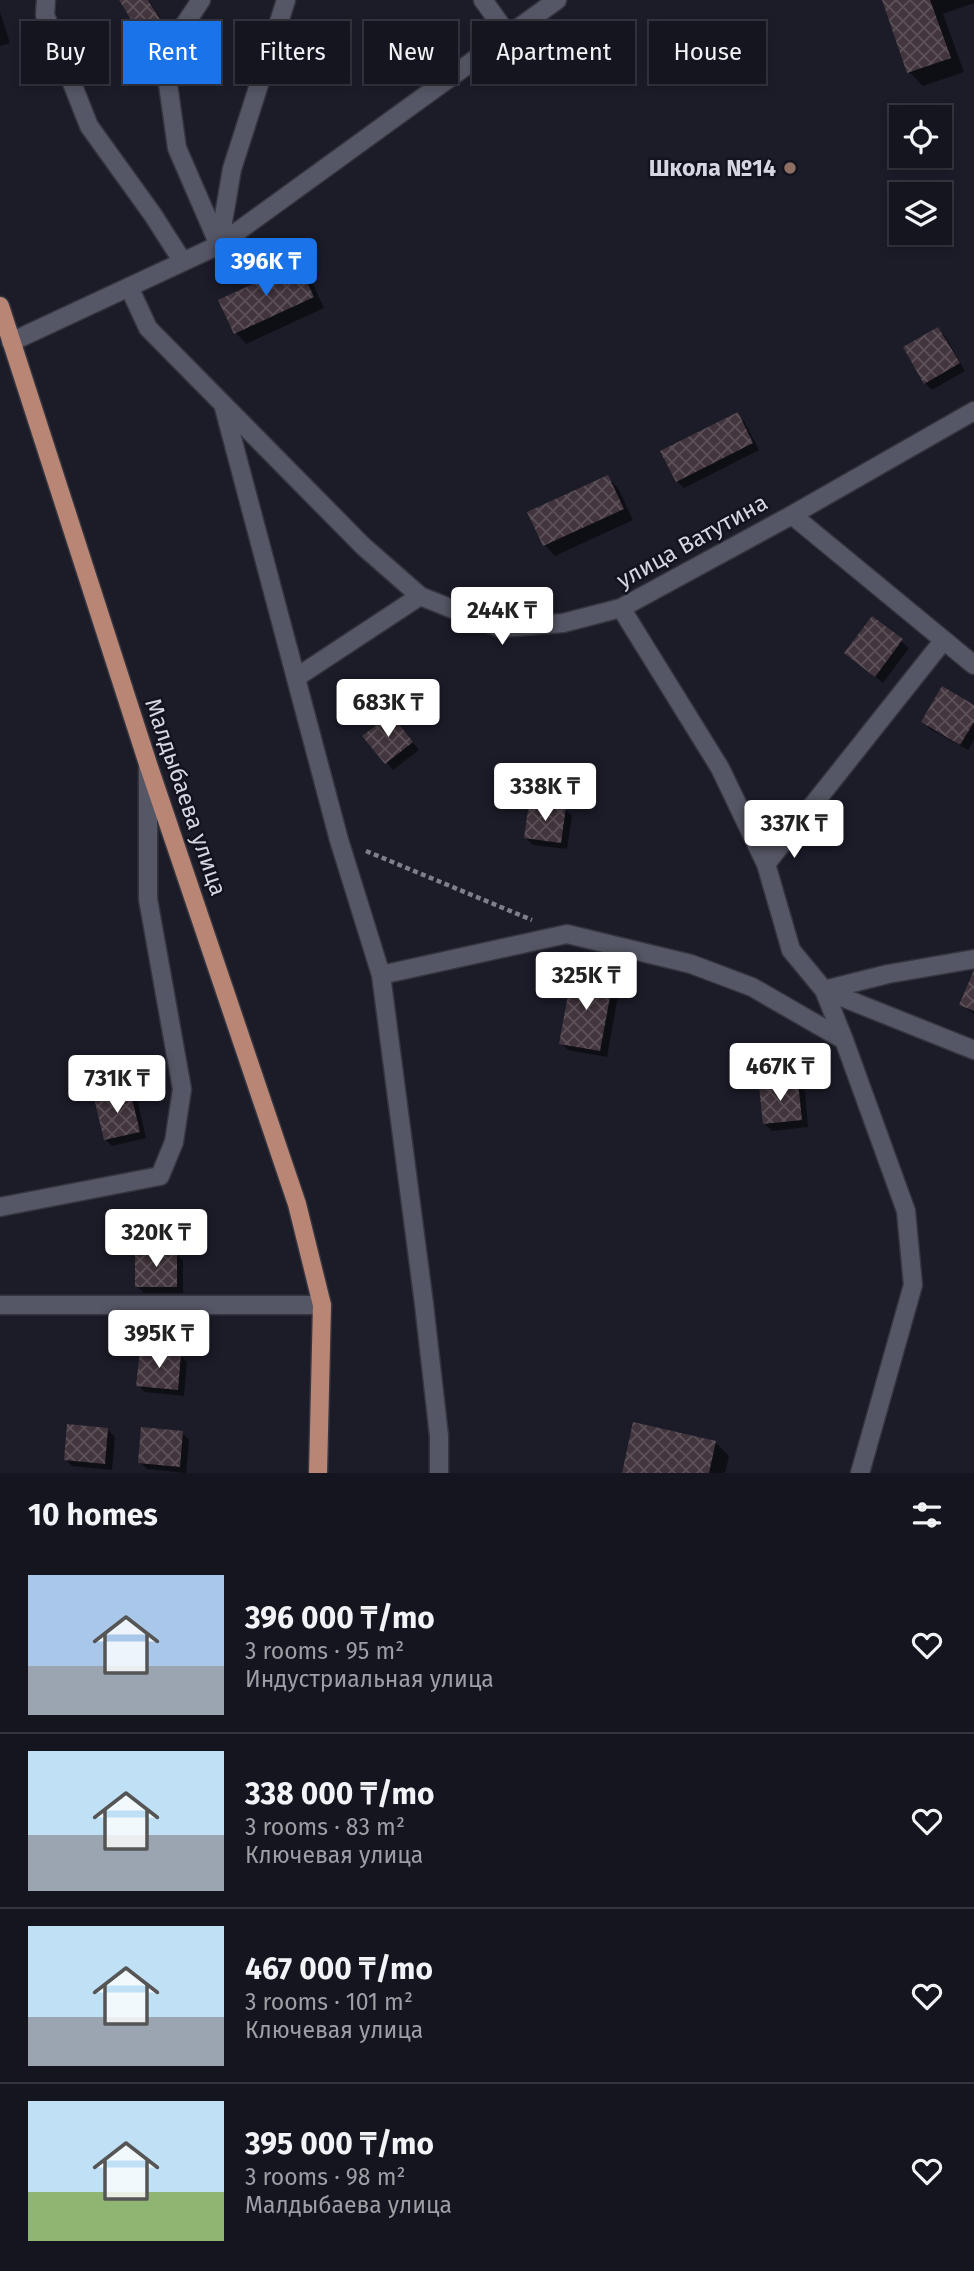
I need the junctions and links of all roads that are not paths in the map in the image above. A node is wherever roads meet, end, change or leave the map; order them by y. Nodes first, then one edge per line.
1 (46, 0) edge
2 (201, 0) edge
3 (286, 0) edge
4 (483, 0) edge
5 (557, 0) edge
6 (498, 21) edge
7 (528, 21) edge
8 (472, 61) edge
9 (219, 245) junction
10 (183, 262) junction
11 (129, 287) junction
12 (0, 306) edge
13 (11, 342) junction
14 (223, 404) junction
15 (974, 411) edge
16 (792, 515) junction
17 (420, 596) junction
18 (621, 608) junction
19 (943, 641) junction
20 (974, 665) edge
21 (297, 677) junction
22 (148, 764) junction
23 (766, 864) junction
24 (974, 959) edge
25 (381, 975) junction
26 (824, 990) junction
27 (844, 1040) junction
28 (974, 1049) edge
29 (0, 1207) edge
30 (0, 1305) edge
31 (322, 1305) junction
32 (318, 1473) edge
33 (439, 1473) edge
34 (860, 1473) edge

1 - 10 street
2 - 9 street
3 - 9 street
4 - 6 street
5 - 7 street
8 - 9 street
9 - 10 street
10 - 11 street
11 - 13 street
11 - 14 street, улица Ватутина
12 - 13 main road, Малдыбаева улица
13 - 22 main road, Малдыбаева улица
14 - 17 street, улица Ватутина
14 - 21 street
15 - 16 street, улица Ватутина
16 - 18 street, улица Ватутина
16 - 19 street
17 - 18 street, улица Ватутина
17 - 21 street
18 - 23 street
19 - 20 street
19 - 23 street
21 - 25 street
22 - 29 street
22 - 31 main road, Малдыбаева улица
23 - 26 street
24 - 26 street
25 - 27 street
25 - 33 street
26 - 27 street
26 - 28 street
27 - 34 street
30 - 31 street
31 - 32 main road, Малдыбаева улица

